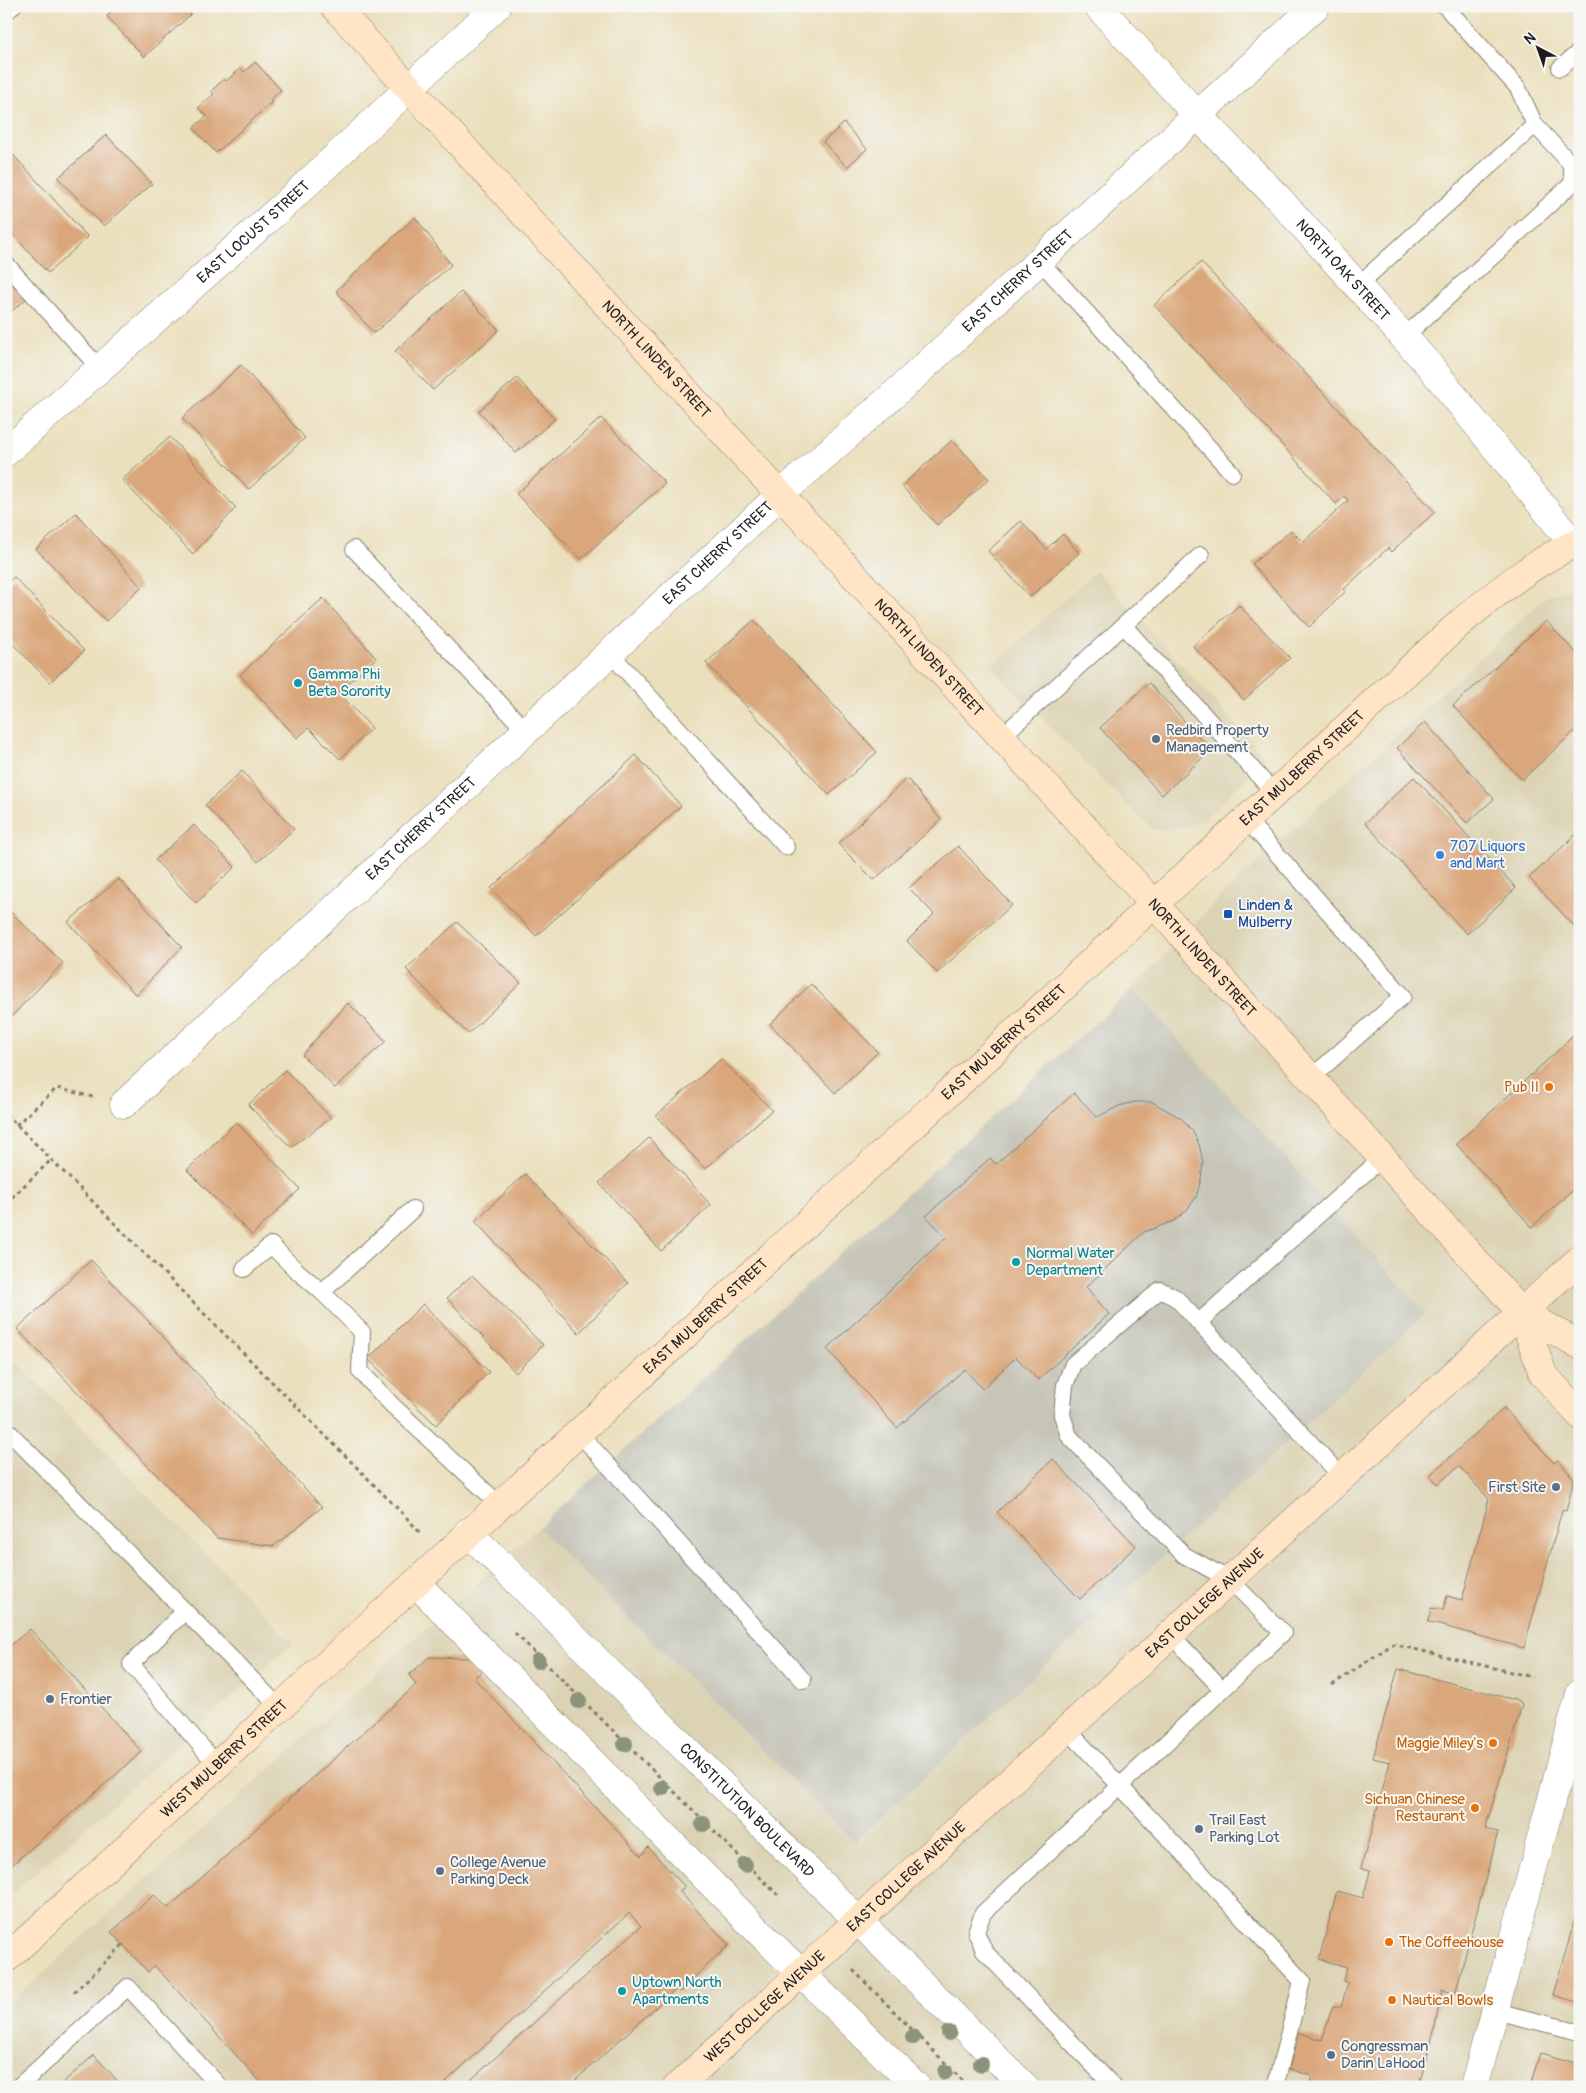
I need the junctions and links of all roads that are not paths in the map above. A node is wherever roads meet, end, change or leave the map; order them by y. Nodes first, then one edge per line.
1 (13, 6) edge
2 (334, 6) edge
3 (497, 6) edge
4 (1098, 6) edge
5 (1316, 6) edge
6 (1445, 6) edge
7 (6, 12) edge
8 (1580, 51) edge
9 (1560, 68) dead end
10 (408, 88) junction
11 (1197, 115) junction
12 (1535, 125) junction
13 (1040, 260) junction
14 (6, 264) edge
15 (1357, 286) junction
16 (1404, 337) junction
17 (100, 369) junction
18 (6, 452) edge
19 (1232, 473) dead end
20 (780, 495) junction
21 (1577, 544) edge
22 (354, 549) dead end
23 (1201, 555) dead end
24 (1124, 626) junction
25 (610, 653) junction
26 (526, 732) junction
27 (1001, 737) junction
28 (1274, 793) junction
29 (1246, 820) junction
30 (786, 848) dead end
31 (1154, 904) junction
32 (1311, 1078) junction
33 (124, 1104) road end
34 (1382, 1158) junction
35 (414, 1209) dead end
36 (1580, 1259) edge
37 (244, 1269) dead end
38 (322, 1292) junction
39 (1522, 1312) junction
40 (1199, 1322) junction
41 (1580, 1345) edge
42 (1580, 1415) edge
43 (6, 1429) edge
44 (578, 1432) junction
45 (1342, 1477) junction
46 (499, 1504) junction
47 (468, 1532) junction
48 (441, 1559) joint
49 (1230, 1580) junction
50 (416, 1583) junction
51 (185, 1611) junction
52 (1170, 1634) junction
53 (803, 1680) dead end
54 (1222, 1689) junction
55 (1580, 1694) edge
56 (280, 1708) junction
57 (1067, 1729) junction
58 (217, 1765) junction
59 (1120, 1786) junction
60 (858, 1920) junction
61 (829, 1946) joint
62 (10, 1948) edge
63 (800, 1974) junction
64 (1495, 2011) junction
65 (1580, 2032) edge
66 (18, 2087) edge
67 (220, 2087) edge
68 (677, 2087) edge
69 (917, 2087) edge
70 (1025, 2087) edge
71 (1114, 2087) edge
72 (1275, 2087) edge
73 (1474, 2087) edge

1 - 7 lane
2 - 10 main road, NORTH LINDEN STREET
3 - 10 street, EAST LOCUST STREET
4 - 11 street, NORTH OAK STREET
5 - 11 street, EAST CHERRY STREET
6 - 12 lane
8 - 9 lane
10 - 17 street, EAST LOCUST STREET
10 - 20 main road, NORTH LINDEN STREET
11 - 13 street, EAST CHERRY STREET
11 - 15 street, NORTH OAK STREET
12 - 15 lane
12 - 16 lane
13 - 19 lane
13 - 20 street, EAST CHERRY STREET
14 - 17 lane
15 - 16 street, NORTH OAK STREET
16 - 21 street, NORTH OAK STREET
17 - 18 street, EAST LOCUST STREET
20 - 25 street, EAST CHERRY STREET
20 - 27 main road, NORTH LINDEN STREET
21 - 28 main road, EAST MULBERRY STREET
22 - 26 lane
23 - 24 lane
24 - 27 lane
24 - 28 lane
25 - 26 street, EAST CHERRY STREET
25 - 30 lane
26 - 33 street, EAST CHERRY STREET
27 - 31 main road, NORTH LINDEN STREET
28 - 29 main road, EAST MULBERRY STREET
29 - 31 main road, EAST MULBERRY STREET
29 - 32 lane
31 - 32 main road, NORTH LINDEN STREET
31 - 44 main road, EAST MULBERRY STREET
32 - 34 main road, NORTH LINDEN STREET
34 - 39 main road, NORTH LINDEN STREET
34 - 40 lane
35 - 38 lane
36 - 39 main road, EAST COLLEGE AVENUE
37 - 38 lane
38 - 46 lane
39 - 41 main road
39 - 42 main road
39 - 45 main road, EAST COLLEGE AVENUE
40 - 45 lane
40 - 49 lane
43 - 51 lane
44 - 46 main road, EAST MULBERRY STREET
44 - 53 lane
45 - 49 main road, EAST COLLEGE AVENUE
46 - 47 main road, EAST MULBERRY STREET
47 - 48 main road, EAST MULBERRY STREET
47 - 60 street, CONSTITUTION BOULEVARD
48 - 50 main road, WEST MULBERRY STREET
49 - 52 main road, EAST COLLEGE AVENUE
49 - 54 lane
50 - 56 main road, WEST MULBERRY STREET
50 - 63 street
51 - 56 lane
51 - 58 lane
52 - 54 lane
52 - 57 main road, EAST COLLEGE AVENUE
54 - 59 lane
55 - 64 street
56 - 58 main road, WEST MULBERRY STREET
57 - 59 lane
57 - 60 main road, EAST COLLEGE AVENUE
58 - 62 main road, WEST MULBERRY STREET
59 - 71 lane
59 - 72 lane
60 - 61 main road, EAST COLLEGE AVENUE
60 - 70 street, CONSTITUTION BOULEVARD
61 - 63 main road, WEST COLLEGE AVENUE
63 - 68 main road, WEST COLLEGE AVENUE
63 - 69 street
64 - 65 lane
64 - 73 street
66 - 67 lane

